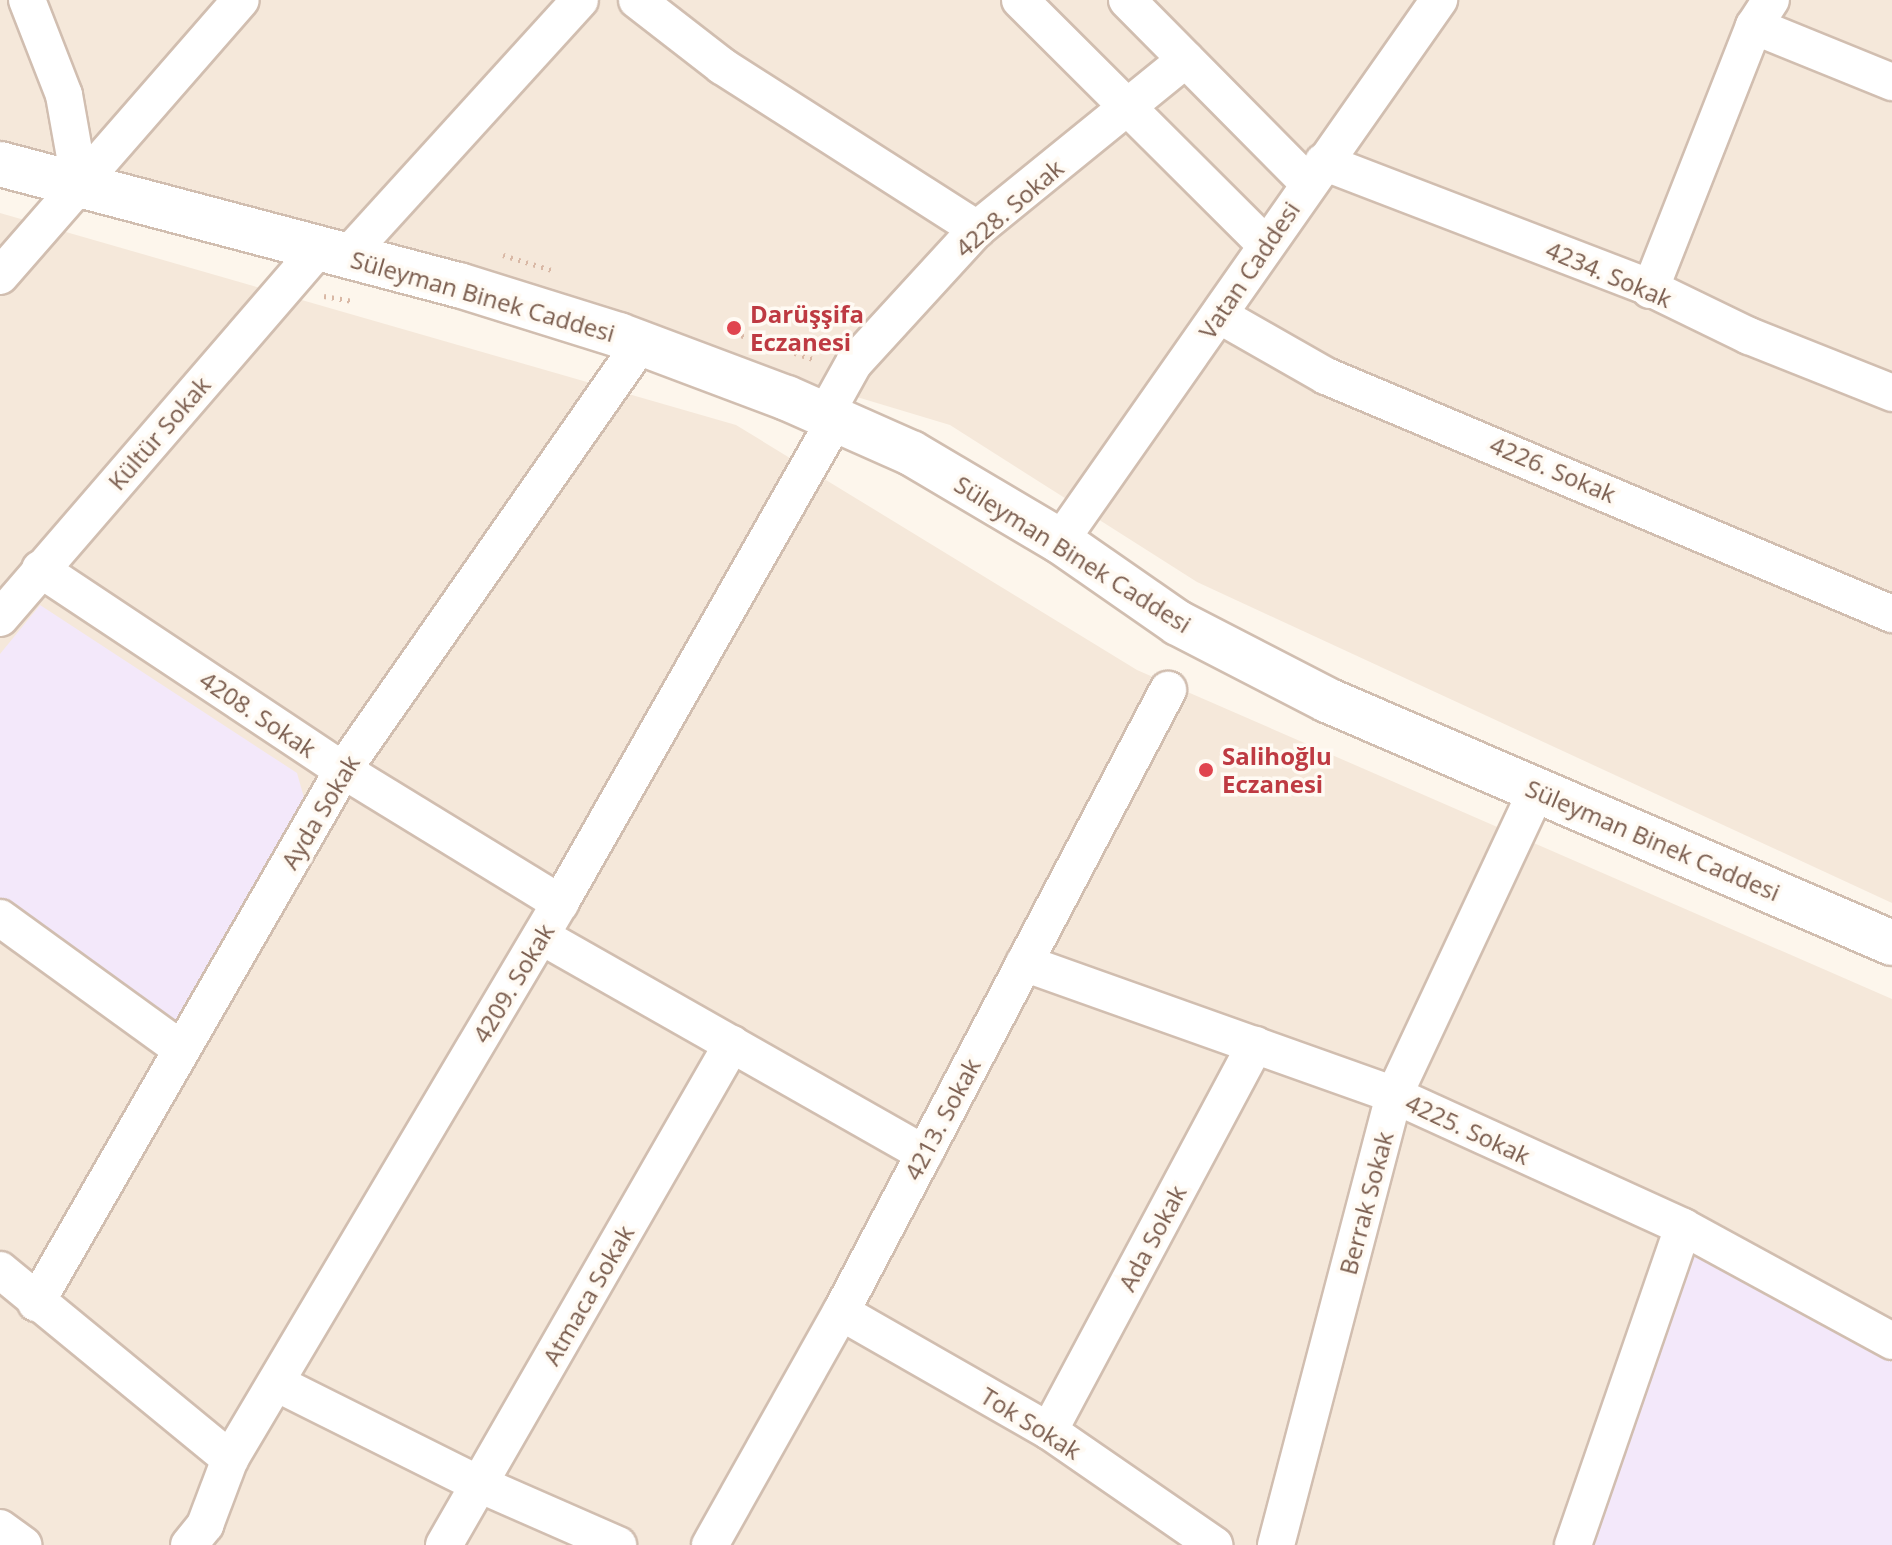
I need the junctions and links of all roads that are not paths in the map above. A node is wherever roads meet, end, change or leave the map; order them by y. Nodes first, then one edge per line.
1 (27, 0) edge
2 (241, 0) edge
3 (580, 0) edge
4 (637, 0) edge
5 (1020, 0) edge
6 (1127, 0) edge
7 (1439, 0) edge
8 (1762, 13) edge
9 (1186, 59) junction
10 (1892, 82) edge
11 (1129, 109) junction
12 (0, 164) edge
13 (1315, 173) junction
14 (80, 185) junction
15 (977, 229) junction
16 (1265, 244) junction
17 (333, 253) junction
18 (0, 276) edge
19 (1650, 290) junction
20 (1219, 315) junction
21 (641, 343) junction
22 (1892, 393) edge
23 (830, 417) junction
24 (1060, 541) junction
25 (40, 569) junction
26 (1892, 614) edge
27 (0, 618) edge
28 (1168, 690) dead end
29 (343, 770) junction
30 (1537, 790) junction
31 (560, 903) junction
32 (0, 918) edge
33 (541, 936) junction
34 (1892, 943) edge
35 (1024, 963) junction
36 (732, 1044) junction
37 (1255, 1045) junction
38 (181, 1049) junction
39 (1394, 1095) junction
40 (924, 1154) junction
41 (1683, 1227) junction
42 (0, 1270) edge
43 (36, 1303) junction
44 (841, 1312) junction
45 (1892, 1341) edge
46 (276, 1383) junction
47 (1049, 1431) junction
48 (230, 1459) junction
49 (479, 1484) junction
50 (0, 1528) edge
51 (23, 1545) edge
52 (189, 1545) edge
53 (444, 1545) edge
54 (618, 1545) edge
55 (710, 1545) edge
56 (1214, 1545) edge
57 (1276, 1545) edge
58 (1573, 1545) edge

1 - 14 street
2 - 14 street
3 - 17 street, Kültür Sokak
4 - 15 street
5 - 11 street
6 - 9 street
7 - 13 street, Vatan Caddesi
8 - 10 street
8 - 19 street
9 - 11 street, 4228. Sokak
9 - 13 street
11 - 15 street, 4228. Sokak
11 - 16 street
12 - 14 street, Süleyman Binek Caddesi
13 - 16 street, Vatan Caddesi
13 - 19 street, 4234. Sokak
14 - 17 street, Süleyman Binek Caddesi
14 - 18 street
15 - 23 street, 4228. Sokak
16 - 20 street, Vatan Caddesi
17 - 21 street, Süleyman Binek Caddesi
17 - 25 street, Kültür Sokak
19 - 22 street, 4234. Sokak
20 - 24 street, Vatan Caddesi
20 - 26 street, 4226. Sokak
21 - 23 street, Süleyman Binek Caddesi
21 - 29 street, Ayda Sokak
23 - 24 street, Süleyman Binek Caddesi
23 - 31 street, 4209. Sokak
24 - 30 street, Süleyman Binek Caddesi
25 - 27 street, Kültür Sokak
25 - 29 street, 4208. Sokak
28 - 35 street, 4213. Sokak
29 - 31 street, 4208. Sokak
29 - 38 street, Ayda Sokak
30 - 34 street, Süleyman Binek Caddesi
30 - 39 street, Berrak Sokak
31 - 33 street, 4209. Sokak
32 - 38 street
33 - 36 street
33 - 46 street, 4209. Sokak
35 - 37 street, 4225. Sokak
35 - 40 street, 4213. Sokak
36 - 40 street
36 - 49 street, Atmaca Sokak
37 - 39 street, 4225. Sokak
37 - 47 street, Ada Sokak
38 - 43 street, Ayda Sokak
39 - 41 street, 4225. Sokak
39 - 57 street, Berrak Sokak
40 - 44 street, 4213. Sokak
41 - 45 street, 4225. Sokak
41 - 58 street
42 - 43 street
43 - 48 street
44 - 47 street, Tok Sokak
44 - 55 street, 4213. Sokak
46 - 48 street, 4209. Sokak
46 - 49 street
47 - 56 street, Tok Sokak
48 - 52 street, 4209. Sokak
49 - 53 street, Atmaca Sokak
49 - 54 street
50 - 51 street

